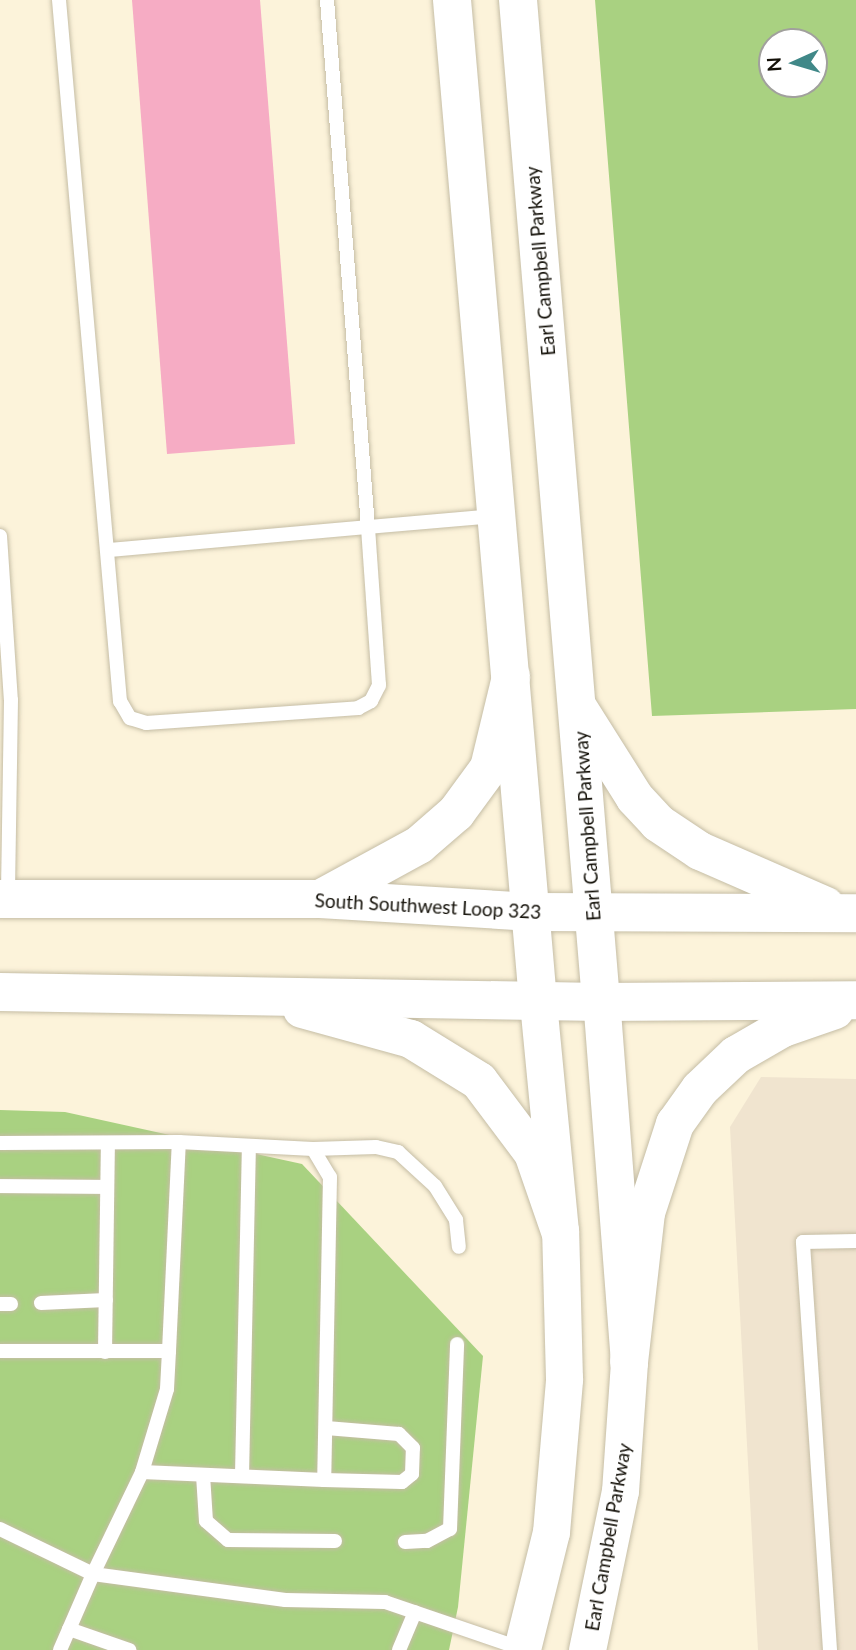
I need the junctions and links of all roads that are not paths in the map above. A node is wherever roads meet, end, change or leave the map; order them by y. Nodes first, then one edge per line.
1 (59, 0) edge
2 (327, 0) edge
3 (452, 0) edge
4 (518, 0) edge
5 (495, 516) junction
6 (368, 527) junction
7 (0, 536) edge
8 (108, 551) junction
9 (4, 650) edge
10 (511, 677) junction
11 (579, 709) junction
12 (4, 899) edge
13 (320, 899) junction
14 (532, 912) junction
15 (593, 912) junction
16 (850, 913) edge
17 (0, 992) edge
18 (250, 994) junction
19 (538, 1001) junction
20 (601, 1002) junction
21 (856, 1002) edge
22 (179, 1142) junction
23 (0, 1143) edge
24 (108, 1143) junction
25 (249, 1146) junction
26 (313, 1149) junction
27 (0, 1186) edge
28 (107, 1187) junction
29 (560, 1231) junction
30 (856, 1241) edge
31 (458, 1247) dead end
32 (106, 1300) junction
33 (41, 1303) dead end
34 (457, 1344) dead end
35 (0, 1351) edge
36 (169, 1351) junction
37 (105, 1352) junction
38 (629, 1362) junction
39 (326, 1429) junction
40 (142, 1472) junction
41 (203, 1475) junction
42 (242, 1476) junction
43 (324, 1480) junction
44 (0, 1529) edge
45 (335, 1541) dead end
46 (405, 1542) dead end
47 (93, 1574) junction
48 (415, 1612) junction
49 (69, 1629) junction
50 (119, 1648) edge
51 (524, 1649) edge
52 (60, 1650) edge
53 (399, 1650) edge
54 (587, 1650) edge
55 (830, 1650) edge

1 - 8 lane
2 - 6 lane
3 - 5 main road
4 - 11 main road, Earl Campbell Parkway
5 - 6 lane
5 - 10 main road
6 - 8 lane
6 - 8 lane
7 - 9 lane
9 - 12 lane
10 - 13 main road
10 - 14 main road
11 - 15 main road, Earl Campbell Parkway
11 - 16 main road
12 - 13 main road, South Southwest Loop 323
13 - 14 main road, South Southwest Loop 323
14 - 15 main road, South Southwest Loop 323
14 - 19 main road
15 - 16 main road, South Southwest Loop 323
15 - 20 main road, Earl Campbell Parkway
17 - 18 main road
18 - 19 main road
18 - 29 main road
19 - 20 main road
19 - 29 street
20 - 21 main road
20 - 38 street, Earl Campbell Parkway
21 - 38 main road
22 - 24 lane
22 - 25 lane
22 - 36 lane
23 - 24 lane
24 - 28 lane
25 - 26 lane
25 - 42 lane
26 - 31 lane
26 - 39 lane
27 - 28 lane
28 - 32 lane
29 - 51 street
30 - 55 lane
32 - 33 lane
32 - 37 lane
34 - 46 lane
35 - 37 lane
36 - 37 lane
36 - 40 lane
38 - 54 street, Earl Campbell Parkway
39 - 43 lane
39 - 43 lane
40 - 41 lane
40 - 47 lane
41 - 42 lane
41 - 45 lane
42 - 43 lane
44 - 47 lane
47 - 48 lane
47 - 49 lane
48 - 51 lane
48 - 53 lane
49 - 50 lane
49 - 52 lane

